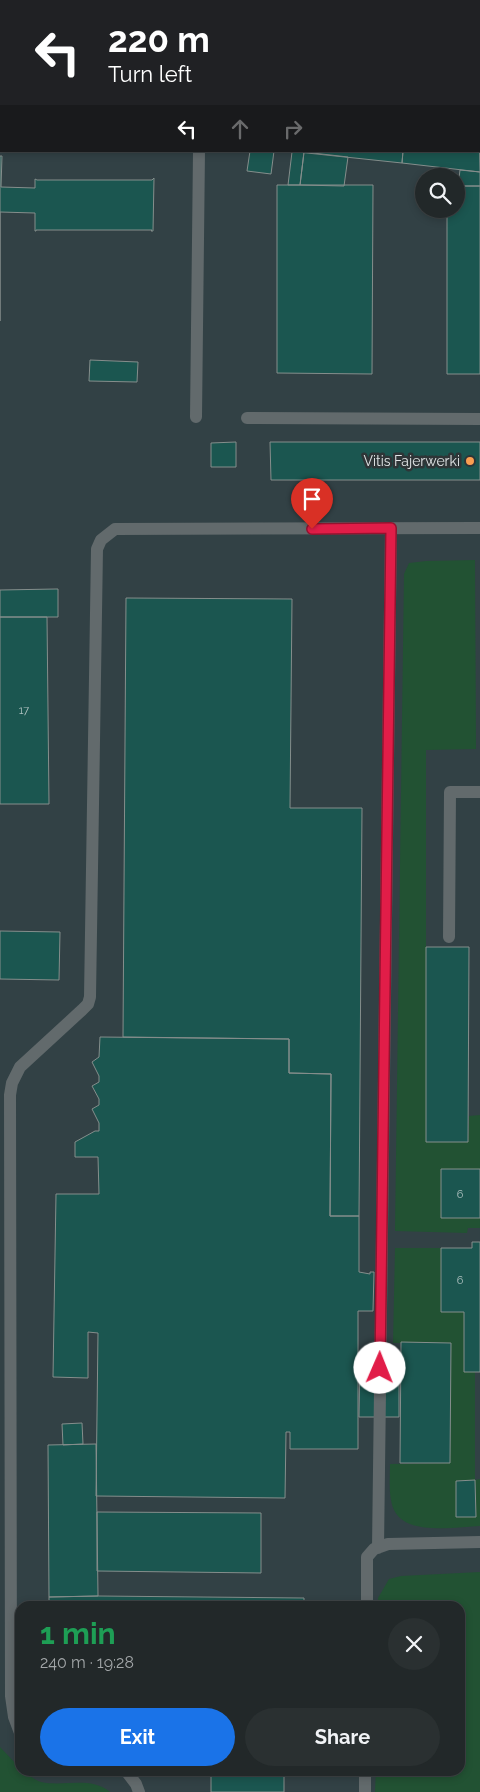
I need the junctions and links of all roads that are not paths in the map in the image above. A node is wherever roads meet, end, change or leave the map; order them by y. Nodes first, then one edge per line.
1 (199, 152) edge
2 (196, 417) dead end
3 (247, 418) dead end
4 (480, 419) edge
5 (391, 528) junction
6 (480, 528) edge
7 (480, 792) edge
8 (448, 937) dead end
9 (480, 1542) edge
10 (378, 1548) junction
11 (367, 1601) edge
12 (15, 1720) edge
13 (130, 1776) edge
14 (365, 1776) edge
15 (139, 1792) edge
16 (365, 1792) edge

1 - 2 street
3 - 4 street
5 - 6 street
5 - 10 street
5 - 12 street
7 - 8 street
9 - 10 street
10 - 11 street
13 - 15 street
14 - 16 street

